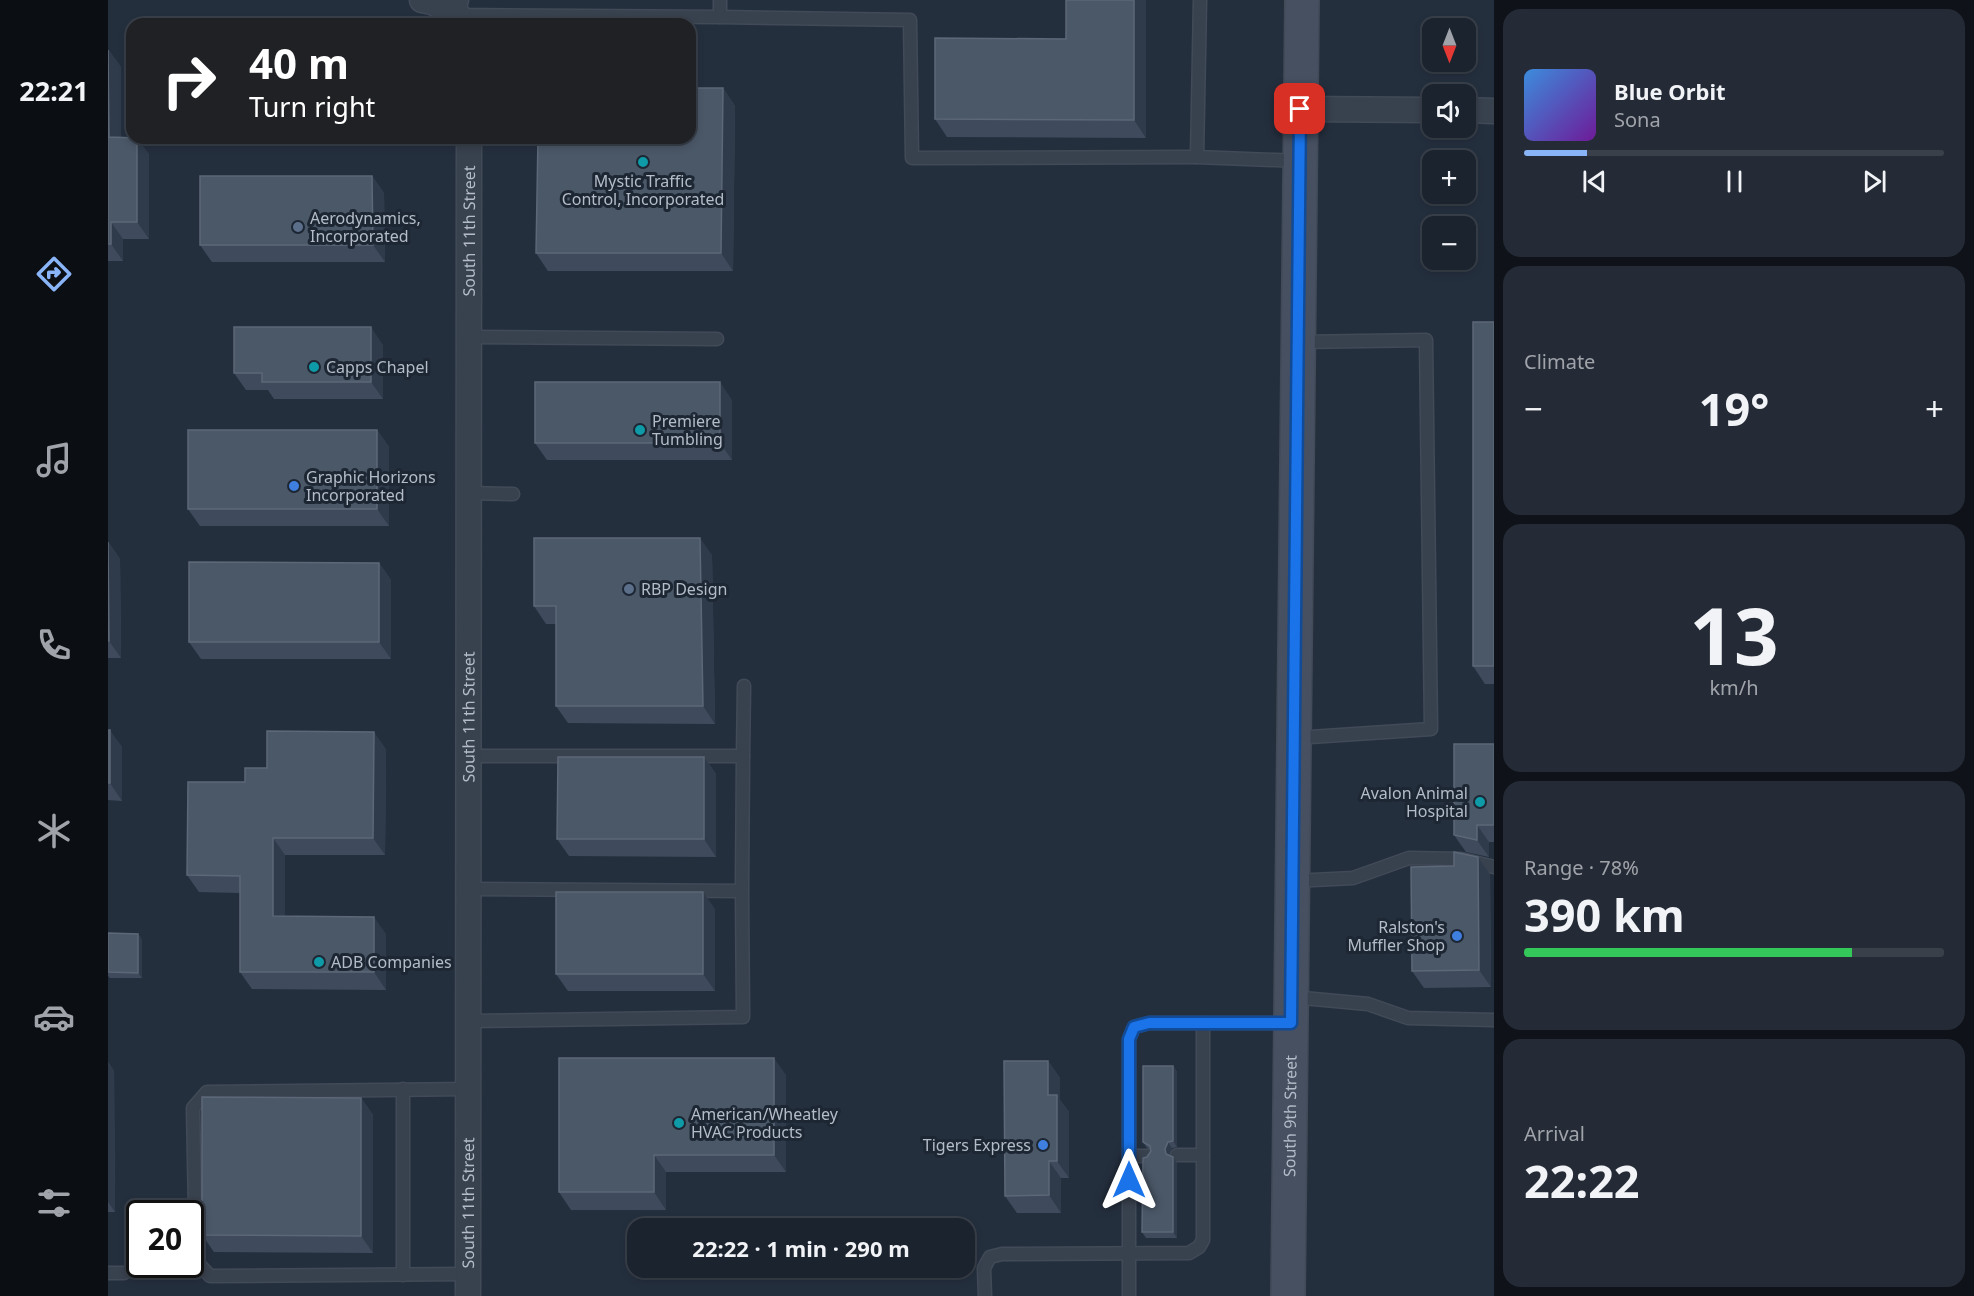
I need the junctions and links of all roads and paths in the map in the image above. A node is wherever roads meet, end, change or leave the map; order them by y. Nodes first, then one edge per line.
1 (422, 0) edge
2 (720, 0) edge
3 (1200, 0) edge
4 (1302, 0) edge
5 (460, 13) edge
6 (720, 17) junction
7 (1300, 109) junction
8 (1422, 110) edge
9 (1476, 110) edge
10 (1494, 111) edge
11 (469, 144) edge
12 (1197, 157) junction
13 (1300, 161) junction
14 (469, 337) junction
15 (717, 339) dead end
16 (1298, 342) junction
17 (469, 493) junction
18 (513, 494) dead end
19 (744, 686) dead end
20 (1294, 738) junction
21 (470, 756) junction
22 (743, 756) junction
23 (1494, 867) edge
24 (1292, 881) junction
25 (469, 889) junction
26 (742, 891) junction
27 (1291, 1010) junction
28 (1494, 1020) edge
29 (469, 1021) junction
30 (1203, 1023) junction
31 (403, 1089) junction
32 (469, 1089) junction
33 (1177, 1155) dead end
34 (1203, 1155) junction
35 (1129, 1156) junction
36 (1147, 1156) edge
37 (1129, 1252) junction
38 (108, 1273) edge
39 (124, 1274) dead end
40 (403, 1275) junction
41 (468, 1285) edge
42 (985, 1296) edge
43 (1129, 1296) edge
44 (1288, 1296) edge

1 - 5 street
2 - 6 lane
3 - 12 lane
4 - 7 main road, South 9th Street
5 - 6 lane
6 - 12 lane
7 - 8 street
7 - 13 main road, South 9th Street
9 - 10 street
11 - 14 street, South 11th Street
12 - 13 lane
13 - 16 main road, South 9th Street
14 - 15 lane
14 - 17 street, South 11th Street
16 - 20 main road, South 9th Street
16 - 20 lane
17 - 18 lane
17 - 21 street, South 11th Street
19 - 22 lane
20 - 24 main road, South 9th Street
21 - 22 lane
21 - 25 street, South 11th Street
22 - 26 lane
23 - 24 lane
24 - 27 main road, South 9th Street
25 - 26 lane
25 - 29 street, South 11th Street
26 - 29 lane
27 - 28 lane
27 - 30 lane
27 - 44 main road, South 9th Street
29 - 32 street, South 11th Street
30 - 34 lane
30 - 35 lane
31 - 32 lane
31 - 40 lane
31 - 40 lane
32 - 41 street, South 11th Street
33 - 34 lane
34 - 37 lane
35 - 36 lane
35 - 37 lane
37 - 42 lane
37 - 43 lane
38 - 39 lane
40 - 41 lane

